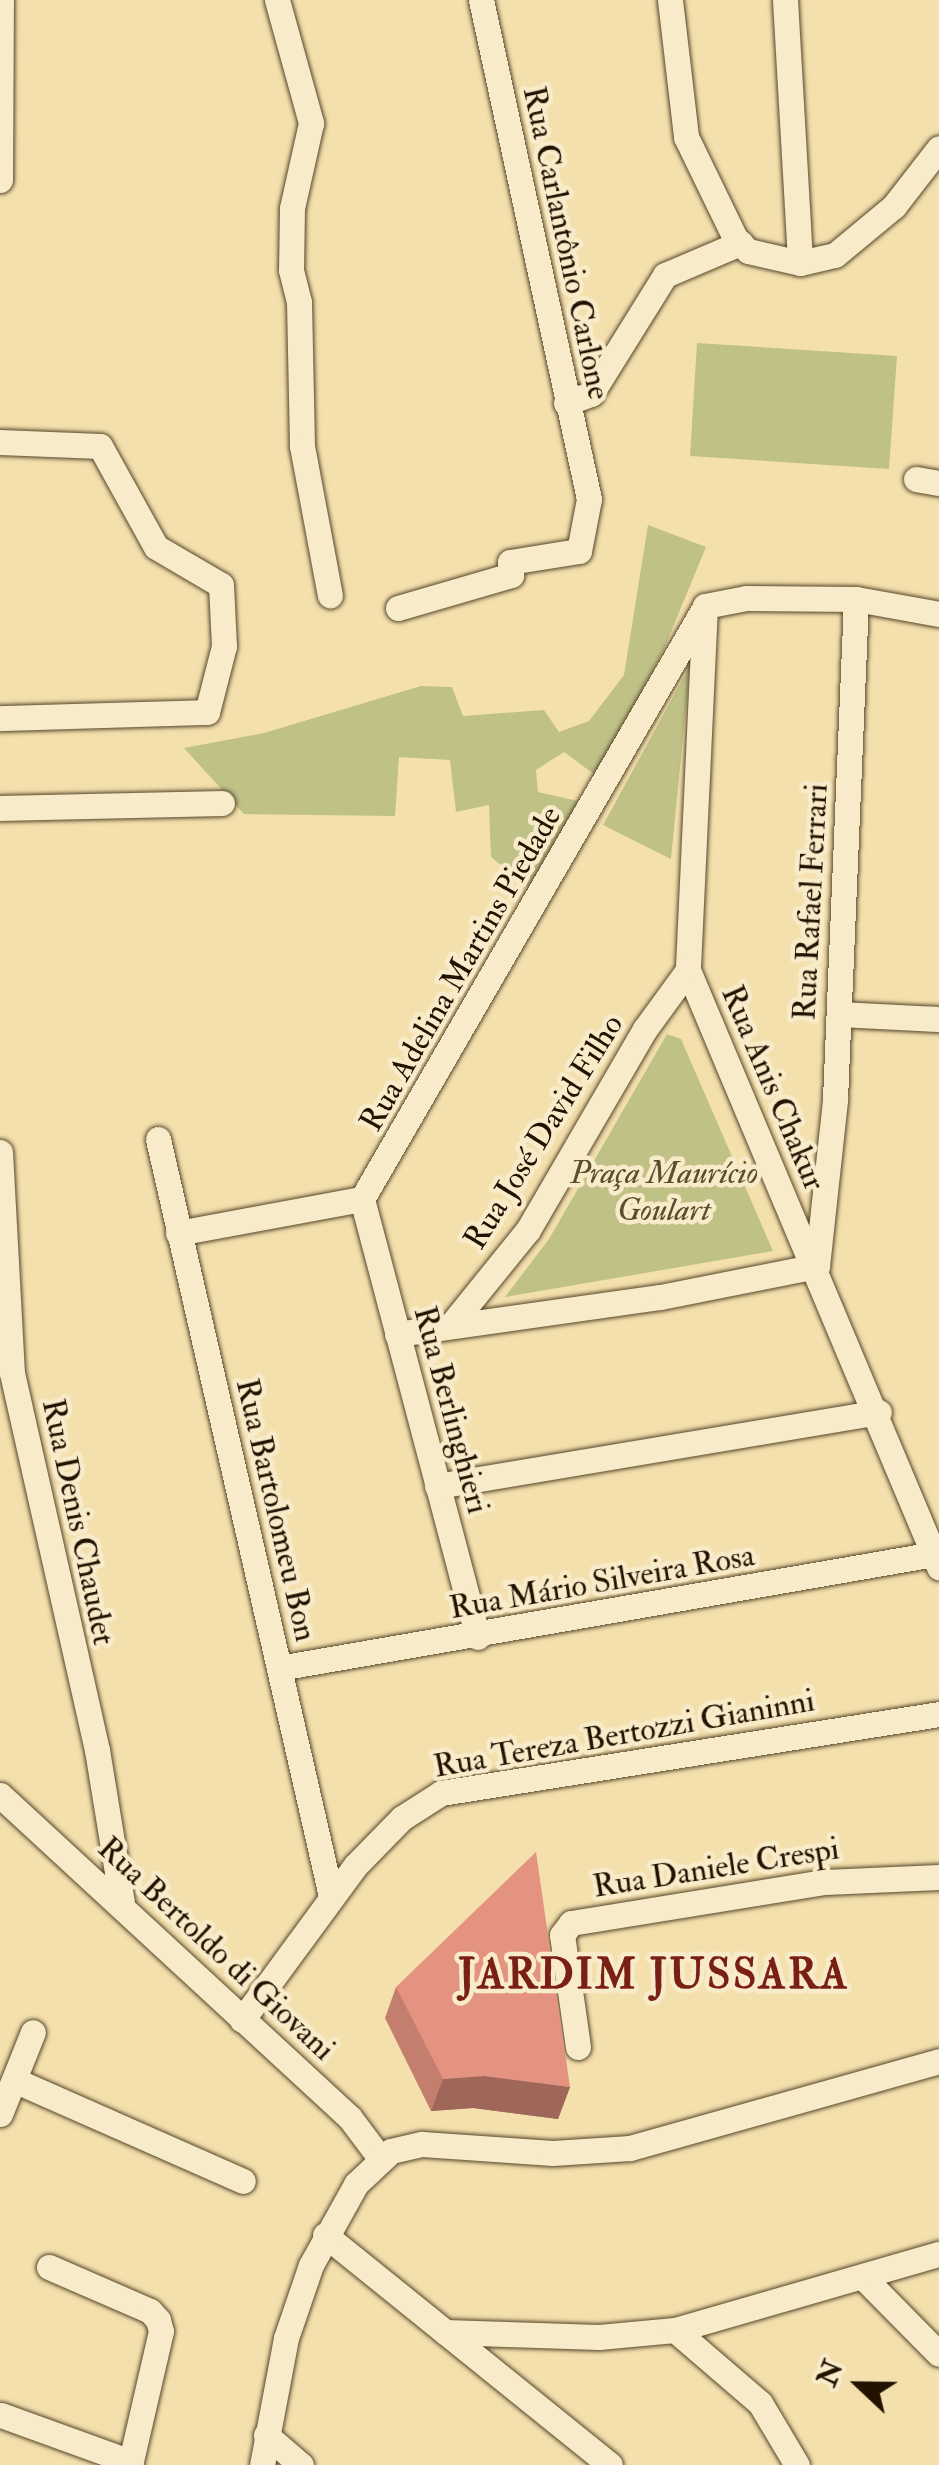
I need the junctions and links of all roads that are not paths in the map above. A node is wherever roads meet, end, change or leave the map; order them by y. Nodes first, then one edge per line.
1 (1, 0) edge
2 (277, 0) edge
3 (481, 0) edge
4 (670, 0) edge
5 (785, 0) edge
6 (939, 148) edge
7 (0, 180) edge
8 (740, 243) junction
9 (800, 263) junction
10 (566, 402) junction
11 (0, 442) edge
12 (330, 596) dead end
13 (856, 599) junction
14 (706, 606) junction
15 (398, 608) dead end
16 (939, 614) edge
17 (0, 718) edge
18 (222, 802) dead end
19 (0, 808) edge
20 (688, 970) junction
21 (838, 1014) junction
22 (939, 1019) edge
23 (158, 1139) dead end
24 (0, 1152) edge
25 (362, 1199) junction
26 (178, 1233) junction
27 (817, 1266) junction
28 (451, 1325) junction
29 (397, 1334) junction
30 (879, 1412) junction
31 (436, 1486) junction
32 (936, 1561) edge
33 (478, 1636) junction
34 (279, 1668) junction
35 (939, 1714) edge
36 (0, 1795) edge
37 (939, 1877) edge
38 (331, 1896) junction
39 (122, 1902) junction
40 (242, 2020) junction
41 (32, 2032) dead end
42 (578, 2047) dead end
43 (939, 2061) edge
44 (14, 2080) junction
45 (0, 2114) edge
46 (380, 2158) junction
47 (243, 2181) dead end
48 (325, 2235) junction
49 (939, 2254) edge
50 (49, 2267) dead end
51 (865, 2278) junction
52 (675, 2330) junction
53 (445, 2332) junction
54 (939, 2354) edge
55 (1, 2415) edge
56 (266, 2435) junction
57 (130, 2464) edge
58 (262, 2465) edge
59 (301, 2465) edge
60 (610, 2465) edge
61 (797, 2465) edge

1 - 7 street
2 - 12 street
3 - 10 street, Rua Carlantônio Carlone
4 - 8 street
5 - 9 street
6 - 9 street
8 - 9 street
8 - 10 street
10 - 15 street, Rua Carlantônio Carlone
11 - 17 street
13 - 14 street
13 - 16 street
13 - 21 street, Rua Rafael Ferrari
14 - 20 street, Rua Anis Chakur
14 - 25 street, Rua Adelina Martins Piedade
18 - 19 street
20 - 27 street, Rua Anis Chakur
20 - 28 street, Rua José David Filho
21 - 22 street
21 - 27 street, Rua Rafael Ferrari
23 - 26 street, Rua Bartolomeu Bon
24 - 39 street, Rua Denis Chaudet
25 - 26 street
25 - 29 street, Rua Berlinghieri
26 - 34 street, Rua Bartolomeu Bon
27 - 28 street
27 - 30 street, Rua Anis Chakur
28 - 29 street
29 - 31 street, Rua Berlinghieri
30 - 31 street
30 - 32 street, Rua Anis Chakur
31 - 33 street, Rua Berlinghieri
32 - 33 street, Rua Mário Silveira Rosa
33 - 34 street, Rua Mário Silveira Rosa
34 - 38 street, Rua Bartolomeu Bon
35 - 38 street, Rua Tereza Bertozzi Gianinni
36 - 39 street, Rua Bertoldo di Giovani
37 - 42 street, Rua Daniele Crespi
38 - 40 street, Rua Tereza Bertozzi Gianinni
39 - 40 street, Rua Bertoldo di Giovani
40 - 46 street, Rua Bertoldo di Giovani
41 - 44 street
43 - 46 street
44 - 45 street
44 - 47 street
46 - 48 street
48 - 53 street
48 - 56 street
49 - 51 street
50 - 57 street
51 - 52 street
51 - 54 street
52 - 53 street
52 - 61 street
53 - 60 street
55 - 57 street
56 - 58 street
56 - 59 street

